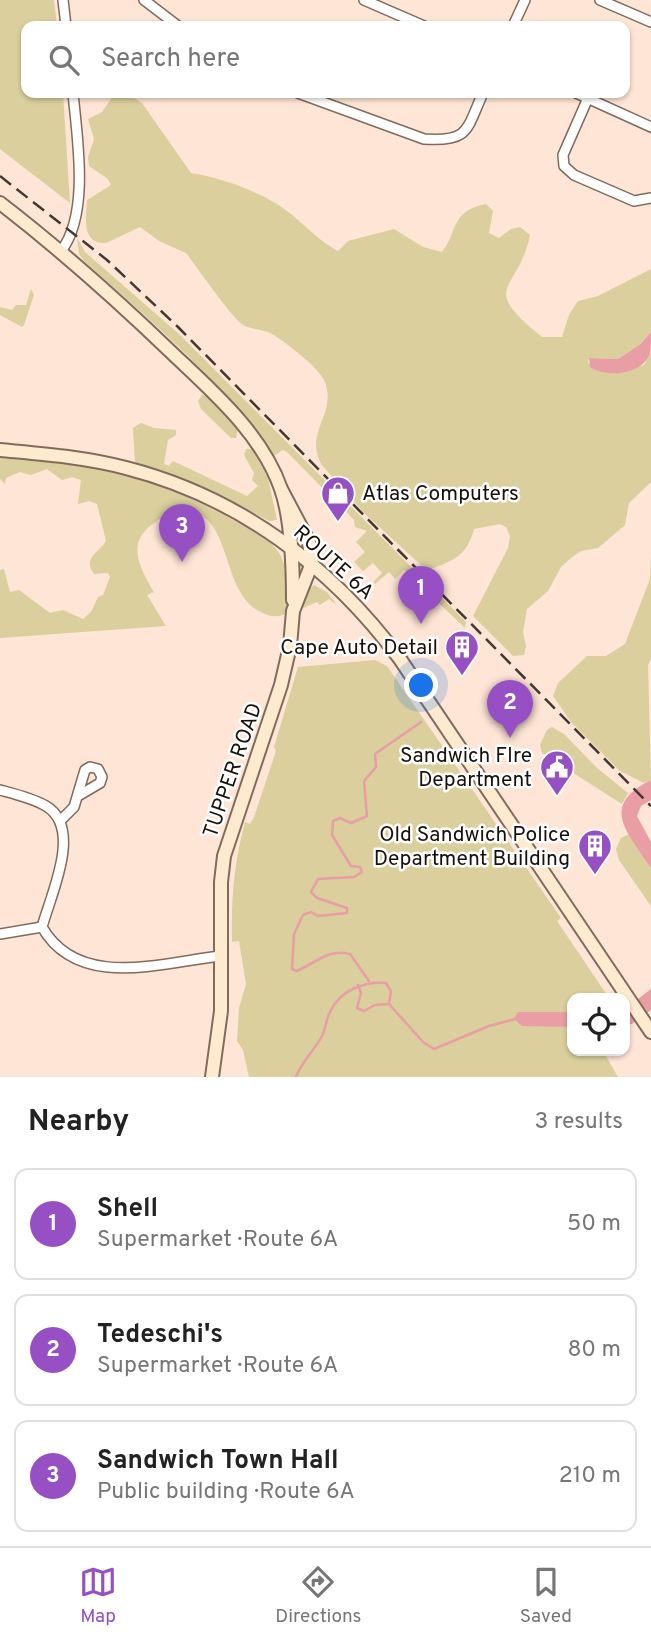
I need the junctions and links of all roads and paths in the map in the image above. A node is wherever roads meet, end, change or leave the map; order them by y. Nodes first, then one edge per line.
1 (63, 0) edge
2 (144, 0) edge
3 (364, 0) edge
4 (525, 0) edge
5 (600, 0) edge
6 (65, 21) edge
7 (171, 21) edge
8 (412, 21) edge
9 (515, 21) edge
10 (651, 22) edge
11 (73, 98) edge
12 (312, 98) edge
13 (481, 98) edge
14 (588, 98) joint
15 (651, 127) edge
16 (651, 198) edge
17 (0, 203) edge
18 (61, 251) junction
19 (0, 450) edge
20 (282, 491) junction
21 (289, 544) junction
22 (312, 563) junction
23 (293, 611) junction
24 (0, 790) edge
25 (78, 796) dead end
26 (61, 820) junction
27 (42, 927) junction
28 (0, 934) edge
29 (220, 956) junction
30 (651, 1032) edge
31 (212, 1077) edge

1 - 6 street
2 - 7 street
3 - 8 street
4 - 9 street
5 - 10 street
11 - 18 street
12 - 13 street
14 - 15 street
14 - 16 street
17 - 18 main road
18 - 20 main road
19 - 21 main road, ROUTE 6A
20 - 21 main road
20 - 22 main road
21 - 22 main road, ROUTE 6A
21 - 23 main road
22 - 23 main road, TUPPER ROAD
22 - 30 main road, ROUTE 6A
23 - 29 main road, TUPPER ROAD
24 - 26 street
25 - 26 street
26 - 27 street
27 - 28 street
27 - 29 street
29 - 31 main road, TUPPER ROAD

